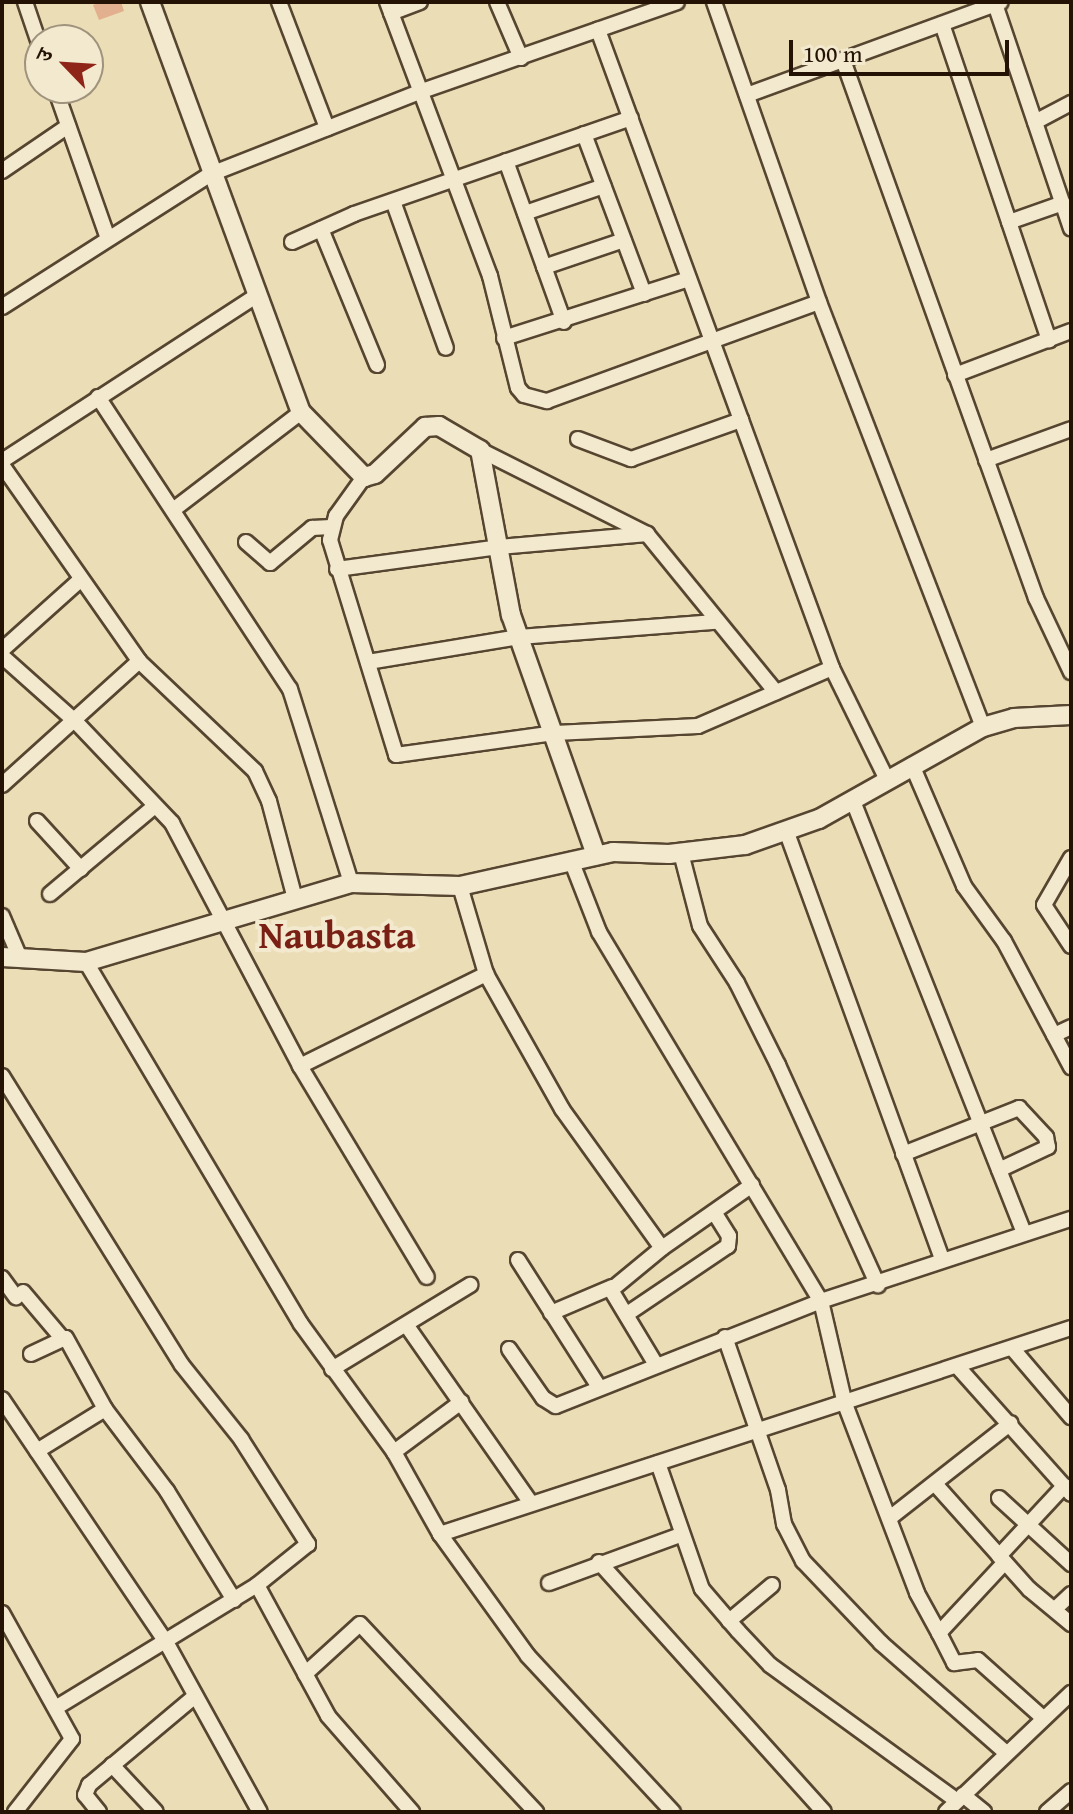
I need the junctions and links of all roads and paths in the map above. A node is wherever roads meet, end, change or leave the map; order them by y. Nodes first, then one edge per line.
1 (25, 2) edge
2 (150, 2) edge
3 (279, 2) edge
4 (420, 2) edge
5 (497, 2) edge
6 (677, 2) edge
7 (714, 2) edge
8 (998, 3) edge
9 (389, 8) edge
10 (32, 24) edge
11 (942, 24) junction
12 (598, 30) junction
13 (521, 58) junction
14 (843, 60) junction
15 (419, 92) junction
16 (747, 95) junction
17 (1071, 103) edge
18 (60, 104) edge
19 (631, 118) junction
20 (1035, 122) junction
21 (68, 126) junction
22 (327, 128) junction
23 (584, 134) junction
24 (506, 161) junction
25 (2, 171) edge
26 (211, 174) junction
27 (451, 180) junction
28 (604, 186) junction
29 (393, 201) junction
30 (1063, 203) junction
31 (525, 213) junction
32 (1009, 222) junction
33 (1071, 228) edge
34 (321, 229) junction
35 (107, 236) junction
36 (624, 240) junction
37 (292, 242) dead end
38 (544, 267) junction
39 (689, 279) junction
40 (644, 294) junction
41 (256, 296) junction
42 (819, 302) junction
43 (2, 307) edge
44 (564, 322) junction
45 (1071, 331) edge
46 (504, 338) junction
47 (1049, 340) junction
48 (712, 341) junction
49 (446, 348) dead end
50 (377, 365) dead end
51 (955, 375) junction
52 (98, 397) junction
53 (301, 412) junction
54 (741, 420) junction
55 (1071, 429) edge
56 (578, 439) dead end
57 (480, 450) junction
58 (986, 460) junction
59 (2, 463) edge
60 (364, 477) junction
61 (173, 510) junction
62 (331, 527) junction
63 (647, 534) junction
64 (246, 542) dead end
65 (499, 547) junction
66 (337, 569) junction
67 (81, 579) junction
68 (715, 622) junction
69 (519, 637) junction
70 (2, 650) edge
71 (2, 656) edge
72 (139, 661) junction
73 (368, 662) junction
74 (832, 668) junction
75 (1071, 672) edge
76 (776, 692) junction
77 (1071, 715) edge
78 (75, 721) junction
79 (983, 727) junction
80 (555, 733) junction
81 (912, 765) junction
82 (887, 780) junction
83 (2, 785) edge
84 (853, 801) junction
85 (155, 806) junction
86 (37, 821) dead end
87 (787, 833) junction
88 (681, 853) junction
89 (596, 855) junction
90 (1071, 858) edge
91 (571, 860) junction
92 (81, 869) junction
93 (351, 883) junction
94 (460, 886) junction
95 (50, 894) dead end
96 (295, 899) junction
97 (2, 916) edge
98 (223, 919) junction
99 (1071, 946) edge
100 (11, 958) edge
101 (86, 962) junction
102 (486, 974) junction
103 (1071, 1027) edge
104 (1054, 1035) junction
105 (300, 1066) junction
106 (1071, 1067) edge
107 (2, 1076) edge
108 (982, 1126) junction
109 (903, 1154) junction
110 (999, 1170) junction
111 (752, 1185) junction
112 (714, 1212) junction
113 (1071, 1219) edge
114 (1024, 1233) junction
115 (662, 1248) junction
116 (942, 1259) junction
117 (518, 1260) dead end
118 (427, 1277) dead end
119 (2, 1278) edge
120 (470, 1285) dead end
121 (878, 1285) junction
122 (612, 1287) junction
123 (821, 1301) junction
124 (551, 1313) junction
125 (627, 1314) junction
126 (407, 1326) junction
127 (1071, 1328) edge
128 (61, 1337) junction
129 (725, 1337) junction
130 (1012, 1348) junction
131 (509, 1349) dead end
132 (31, 1354) dead end
133 (655, 1363) junction
134 (957, 1366) junction
135 (332, 1369) junction
136 (599, 1387) junction
137 (2, 1399) edge
138 (461, 1402) junction
139 (845, 1404) junction
140 (105, 1409) junction
141 (1071, 1417) edge
142 (1011, 1423) junction
143 (757, 1434) junction
144 (37, 1451) junction
145 (394, 1452) junction
146 (658, 1463) junction
147 (936, 1485) junction
148 (1068, 1490) edge
149 (999, 1498) dead end
150 (531, 1503) junction
151 (891, 1517) junction
152 (1029, 1525) junction
153 (440, 1534) junction
154 (680, 1535) junction
155 (1002, 1560) junction
156 (599, 1562) junction
157 (1071, 1564) edge
158 (549, 1583) dead end
159 (257, 1585) junction
160 (772, 1585) dead end
161 (1071, 1594) edge
162 (234, 1600) junction
163 (1055, 1609) junction
164 (2, 1613) edge
165 (729, 1621) junction
166 (1071, 1624) edge
167 (939, 1633) junction
168 (166, 1642) junction
169 (305, 1674) junction
170 (1071, 1693) edge
171 (195, 1696) junction
172 (57, 1707) junction
173 (1043, 1718) junction
174 (1005, 1752) junction
175 (112, 1765) junction
176 (1071, 1791) edge
177 (955, 1803) edge
178 (15, 1812) edge
179 (99, 1812) edge
180 (156, 1812) edge
181 (260, 1812) edge
182 (412, 1812) edge
183 (536, 1812) edge
184 (673, 1812) edge
185 (824, 1812) edge
186 (984, 1812) edge
187 (1047, 1812) edge

1 - 10 street
2 - 26 street
3 - 22 street
4 - 9 street
5 - 13 street
6 - 12 street
7 - 16 street
8 - 11 street
8 - 20 street
9 - 15 street
11 - 14 street
11 - 32 street
12 - 13 street
12 - 19 street
13 - 15 street
14 - 16 street
14 - 51 street
15 - 22 street
15 - 27 street
16 - 42 street
17 - 20 street
18 - 21 street
19 - 23 street
19 - 39 street
20 - 30 street
21 - 25 street
21 - 35 street
22 - 26 street
23 - 24 street
23 - 28 street
24 - 27 street
24 - 31 street
26 - 35 street
26 - 41 street
27 - 29 street
27 - 46 street
28 - 31 street
28 - 36 street
29 - 34 street
29 - 49 street
30 - 32 street
30 - 33 street
31 - 38 street
32 - 47 street
34 - 37 street
34 - 50 street
35 - 43 street
36 - 38 street
36 - 40 street
38 - 44 street
39 - 40 street
39 - 48 street
40 - 44 street
41 - 52 street
41 - 53 street
42 - 48 street
42 - 79 street
44 - 46 street
45 - 47 street
46 - 48 street
47 - 51 street
48 - 54 street
51 - 58 street
52 - 59 street
52 - 61 street
53 - 60 street
53 - 61 street
54 - 56 street
54 - 74 street
55 - 58 street
57 - 60 street
57 - 63 street
57 - 65 street
58 - 75 street
59 - 67 street
60 - 62 street
61 - 93 street
62 - 64 street
62 - 66 street
63 - 65 street
63 - 68 street
65 - 66 street
65 - 69 street
66 - 73 street
67 - 70 street
67 - 72 street
68 - 69 street
68 - 76 street
69 - 73 street
69 - 80 street
71 - 78 street
72 - 78 street
72 - 96 street
73 - 80 street
74 - 76 street
74 - 82 street
76 - 80 street
77 - 79 street
78 - 83 street
78 - 85 street
79 - 81 street
80 - 89 street
81 - 82 street
81 - 104 street
82 - 84 street
84 - 87 street
84 - 108 street
85 - 92 street
85 - 98 street
86 - 92 street
87 - 88 street
87 - 109 street
88 - 89 street
88 - 121 street
89 - 91 street
90 - 99 street
91 - 94 street
91 - 111 street
92 - 95 street
93 - 94 street
93 - 96 street
94 - 102 street
96 - 98 street
97 - 100 street
98 - 101 street
98 - 105 street
100 - 101 street
101 - 135 street
102 - 105 street
102 - 115 street
103 - 104 street
104 - 106 street
105 - 118 street
107 - 159 street
108 - 109 street
108 - 110 street
108 - 110 street
109 - 116 street
110 - 114 street
111 - 112 street
111 - 123 street
112 - 115 street
112 - 125 street
113 - 114 street
114 - 116 street
115 - 122 street
116 - 121 street
117 - 124 street
119 - 128 street
120 - 126 street
121 - 123 street
122 - 124 street
122 - 125 street
123 - 129 street
123 - 139 street
124 - 136 street
125 - 133 street
126 - 135 street
126 - 138 street
127 - 130 street
128 - 132 street
128 - 140 street
129 - 133 street
129 - 143 street
130 - 134 street
130 - 141 street
131 - 136 street
133 - 136 street
134 - 139 street
134 - 142 street
135 - 145 street
137 - 144 street
138 - 145 street
138 - 150 street
139 - 143 street
139 - 151 street
140 - 144 street
140 - 162 street
142 - 147 street
142 - 148 street
143 - 146 street
143 - 174 street
144 - 168 street
145 - 153 street
146 - 150 street
146 - 154 street
147 - 151 street
147 - 155 street
148 - 152 street
149 - 152 street
150 - 153 street
151 - 167 street
152 - 155 street
152 - 157 street
153 - 184 street
154 - 156 street
154 - 165 street
155 - 163 street
155 - 167 street
156 - 158 street
156 - 185 street
159 - 162 street
159 - 169 street
160 - 165 street
161 - 163 street
162 - 168 street
163 - 166 street
164 - 172 street
165 - 177 street
167 - 173 street
168 - 171 street
168 - 172 street
169 - 182 street
169 - 183 street
170 - 173 street
171 - 175 street
171 - 181 street
172 - 178 street
173 - 174 street
174 - 177 street
175 - 179 street
175 - 180 street
176 - 187 street
177 - 186 street

